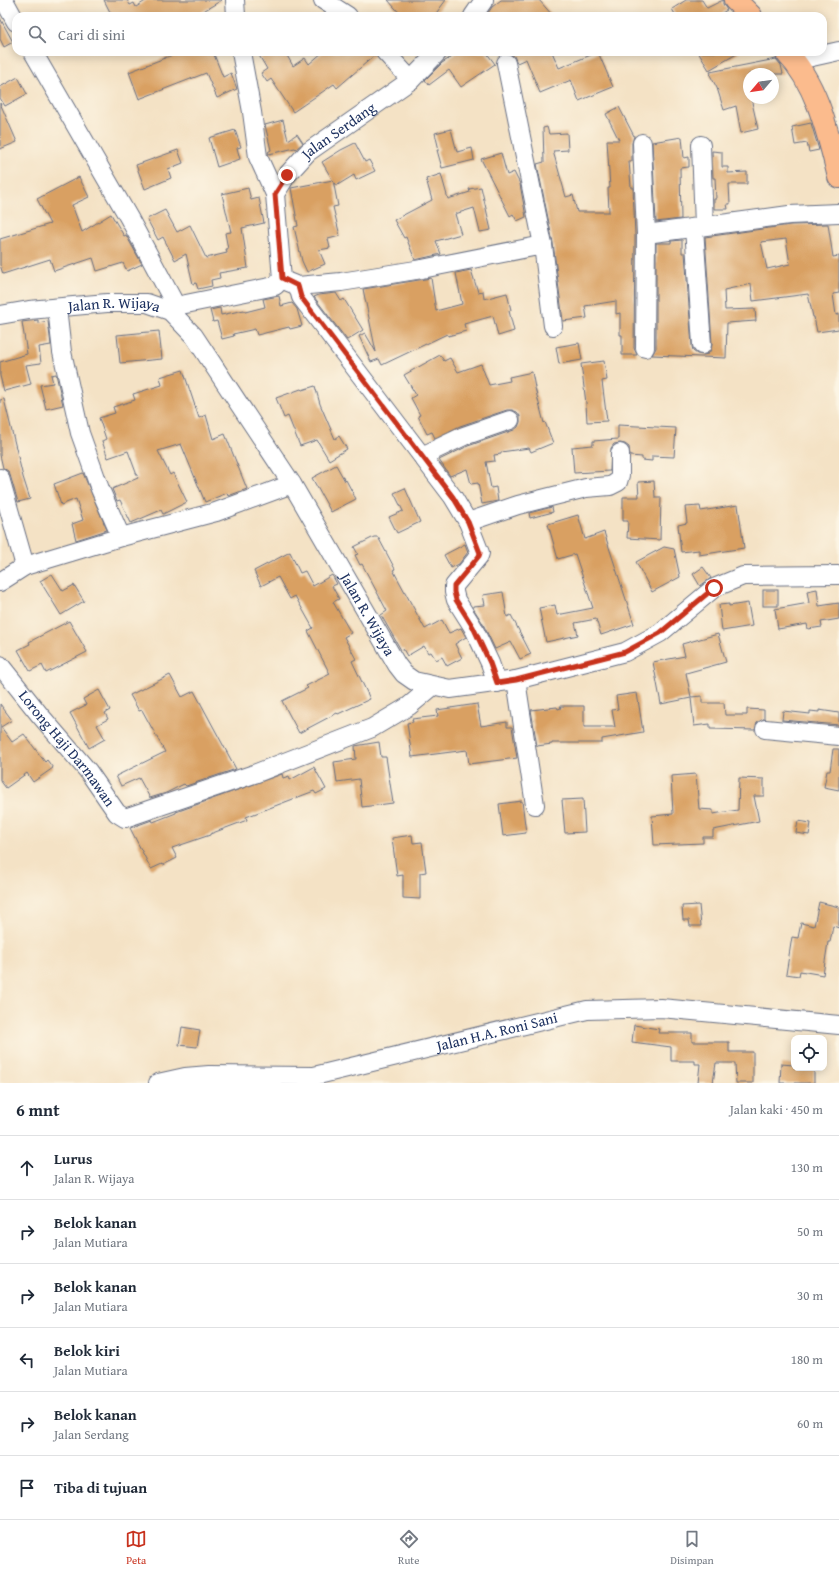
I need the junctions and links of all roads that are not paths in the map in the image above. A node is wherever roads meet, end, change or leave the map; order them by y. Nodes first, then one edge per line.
1 (4, 0) edge
2 (235, 0) edge
3 (323, 0) edge
4 (484, 0) edge
5 (736, 0) edge
6 (0, 2) edge
7 (236, 12) edge
8 (342, 12) edge
9 (476, 12) edge
10 (747, 12) edge
11 (12, 15) edge
12 (839, 51) edge
13 (827, 52) edge
14 (35, 56) edge
15 (242, 56) edge
16 (389, 56) edge
17 (434, 56) edge
18 (790, 56) edge
19 (506, 63) dead end
20 (411, 80) junction
21 (642, 143) dead end
22 (701, 145) dead end
23 (839, 177) edge
24 (275, 194) junction
25 (839, 213) edge
26 (699, 227) junction
27 (646, 234) junction
28 (543, 245) junction
29 (282, 278) junction
30 (298, 286) junction
31 (57, 308) junction
32 (173, 308) junction
33 (0, 315) edge
34 (553, 326) dead end
35 (702, 345) dead end
36 (645, 348) dead end
37 (510, 420) dead end
38 (620, 453) dead end
39 (422, 456) junction
40 (0, 478) edge
41 (292, 484) junction
42 (468, 522) junction
43 (122, 537) junction
44 (25, 566) junction
45 (839, 575) edge
46 (0, 582) edge
47 (0, 665) edge
48 (516, 680) junction
49 (497, 683) junction
50 (433, 686) junction
51 (765, 729) dead end
52 (839, 736) edge
53 (535, 805) dead end
54 (839, 1025) edge
55 (158, 1083) edge

1 - 6 street
1 - 11 street
2 - 7 street
3 - 8 street
4 - 9 street
5 - 10 main road
12 - 13 street
14 - 32 street
15 - 24 street
16 - 20 street
17 - 20 street, Jalan Serdang
18 - 23 main road
19 - 28 street
20 - 24 street, Jalan Serdang
21 - 27 street
22 - 26 street
24 - 29 street
25 - 26 street
26 - 27 street
26 - 35 street
27 - 36 street
28 - 30 street
28 - 34 street
29 - 30 street
29 - 32 street
30 - 39 street
31 - 32 street, Jalan R. Wijaya
31 - 33 street, Jalan R. Wijaya
31 - 43 street
32 - 41 street, Jalan R. Wijaya
37 - 39 street
38 - 42 street
39 - 42 street
40 - 44 street
41 - 43 street
41 - 50 street, Jalan R. Wijaya
42 - 49 street
43 - 44 street
44 - 46 street
45 - 48 street, Jalan R. Wijaya
47 - 50 street, Lorong Haji Darmawan
48 - 49 street, Jalan R. Wijaya
48 - 53 street
49 - 50 street, Jalan R. Wijaya
51 - 52 street
54 - 55 street, Jalan H.A. Roni Sani

